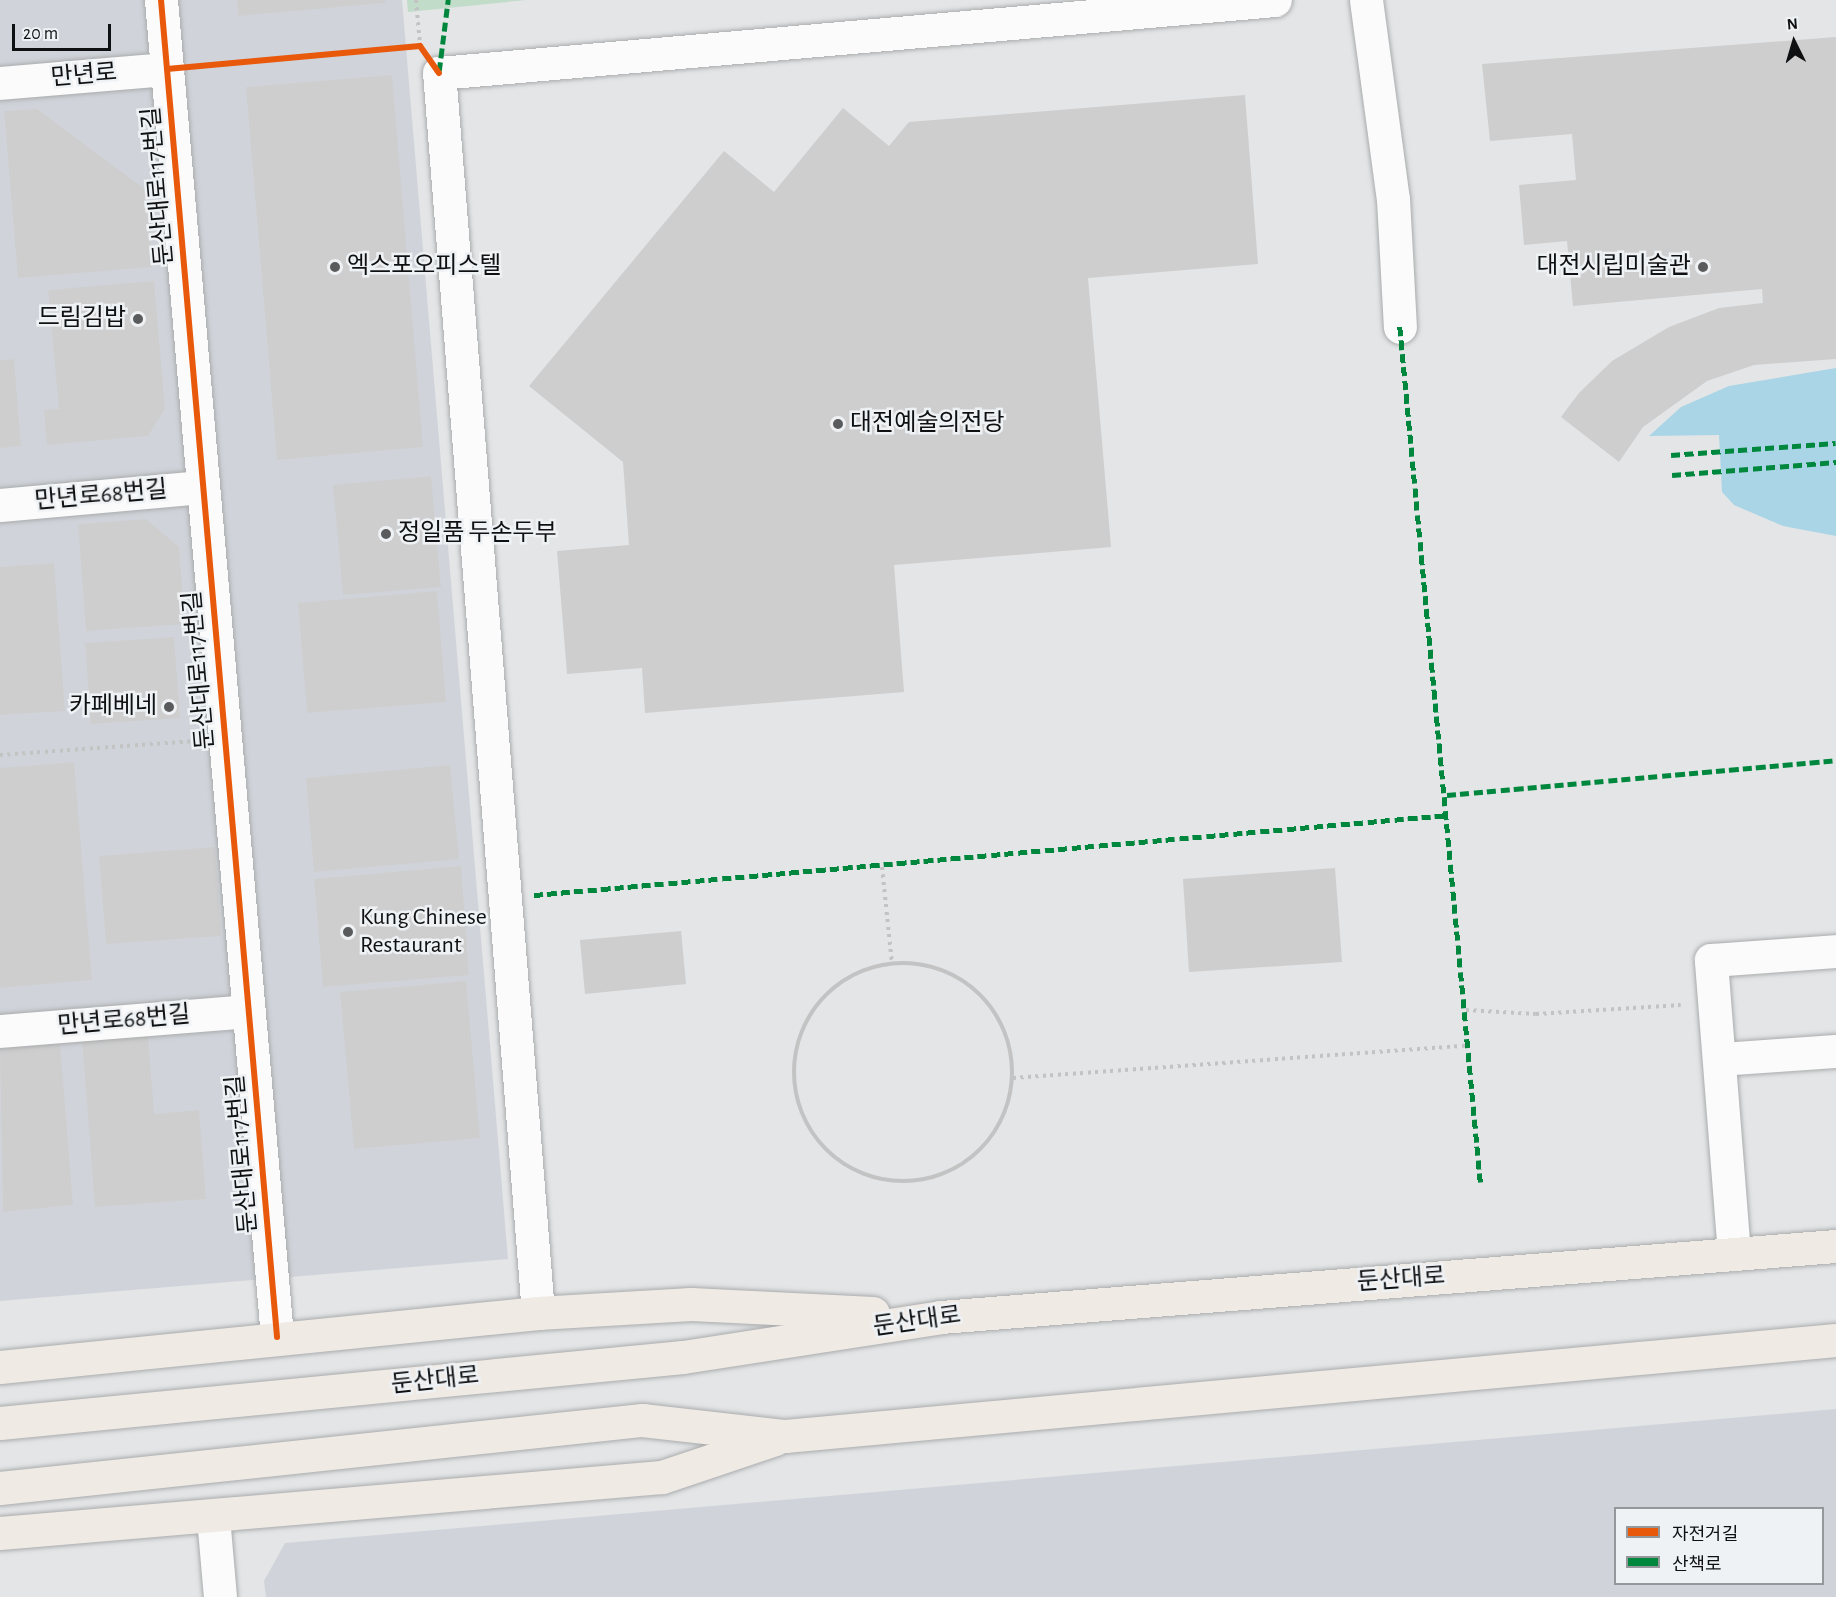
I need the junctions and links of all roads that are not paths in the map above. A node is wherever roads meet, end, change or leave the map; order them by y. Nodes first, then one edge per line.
1 (161, 0) edge
2 (1275, 0) edge
3 (1366, 0) edge
4 (167, 69) junction
5 (0, 82) edge
6 (1400, 327) dead end
7 (202, 487) junction
8 (0, 506) edge
9 (1836, 951) edge
10 (248, 1011) junction
11 (0, 1031) edge
12 (1836, 1051) edge
13 (1721, 1059) junction
14 (1836, 1246) edge
15 (1734, 1254) junction
16 (538, 1312) junction
17 (941, 1317) junction
18 (277, 1337) junction
19 (1836, 1340) edge
20 (0, 1367) edge
21 (0, 1424) edge
22 (785, 1436) junction
23 (0, 1488) edge
24 (213, 1517) junction
25 (0, 1533) edge
26 (220, 1597) edge

1 - 4 street, 둔산대로117번길
2 - 16 street
3 - 6 street
4 - 5 street, 만년로
4 - 7 street, 둔산대로117번길
7 - 8 street, 만년로68번길
7 - 10 street, 둔산대로117번길
9 - 13 street
10 - 11 street, 만년로68번길
10 - 18 street, 둔산대로117번길
12 - 13 street
13 - 15 street
14 - 15 main road, 둔산대로
15 - 17 main road, 둔산대로
16 - 17 main road
16 - 18 main road
17 - 21 main road, 둔산대로
18 - 20 main road
19 - 22 main road
22 - 23 main road
22 - 24 main road
24 - 25 main road
24 - 26 street

